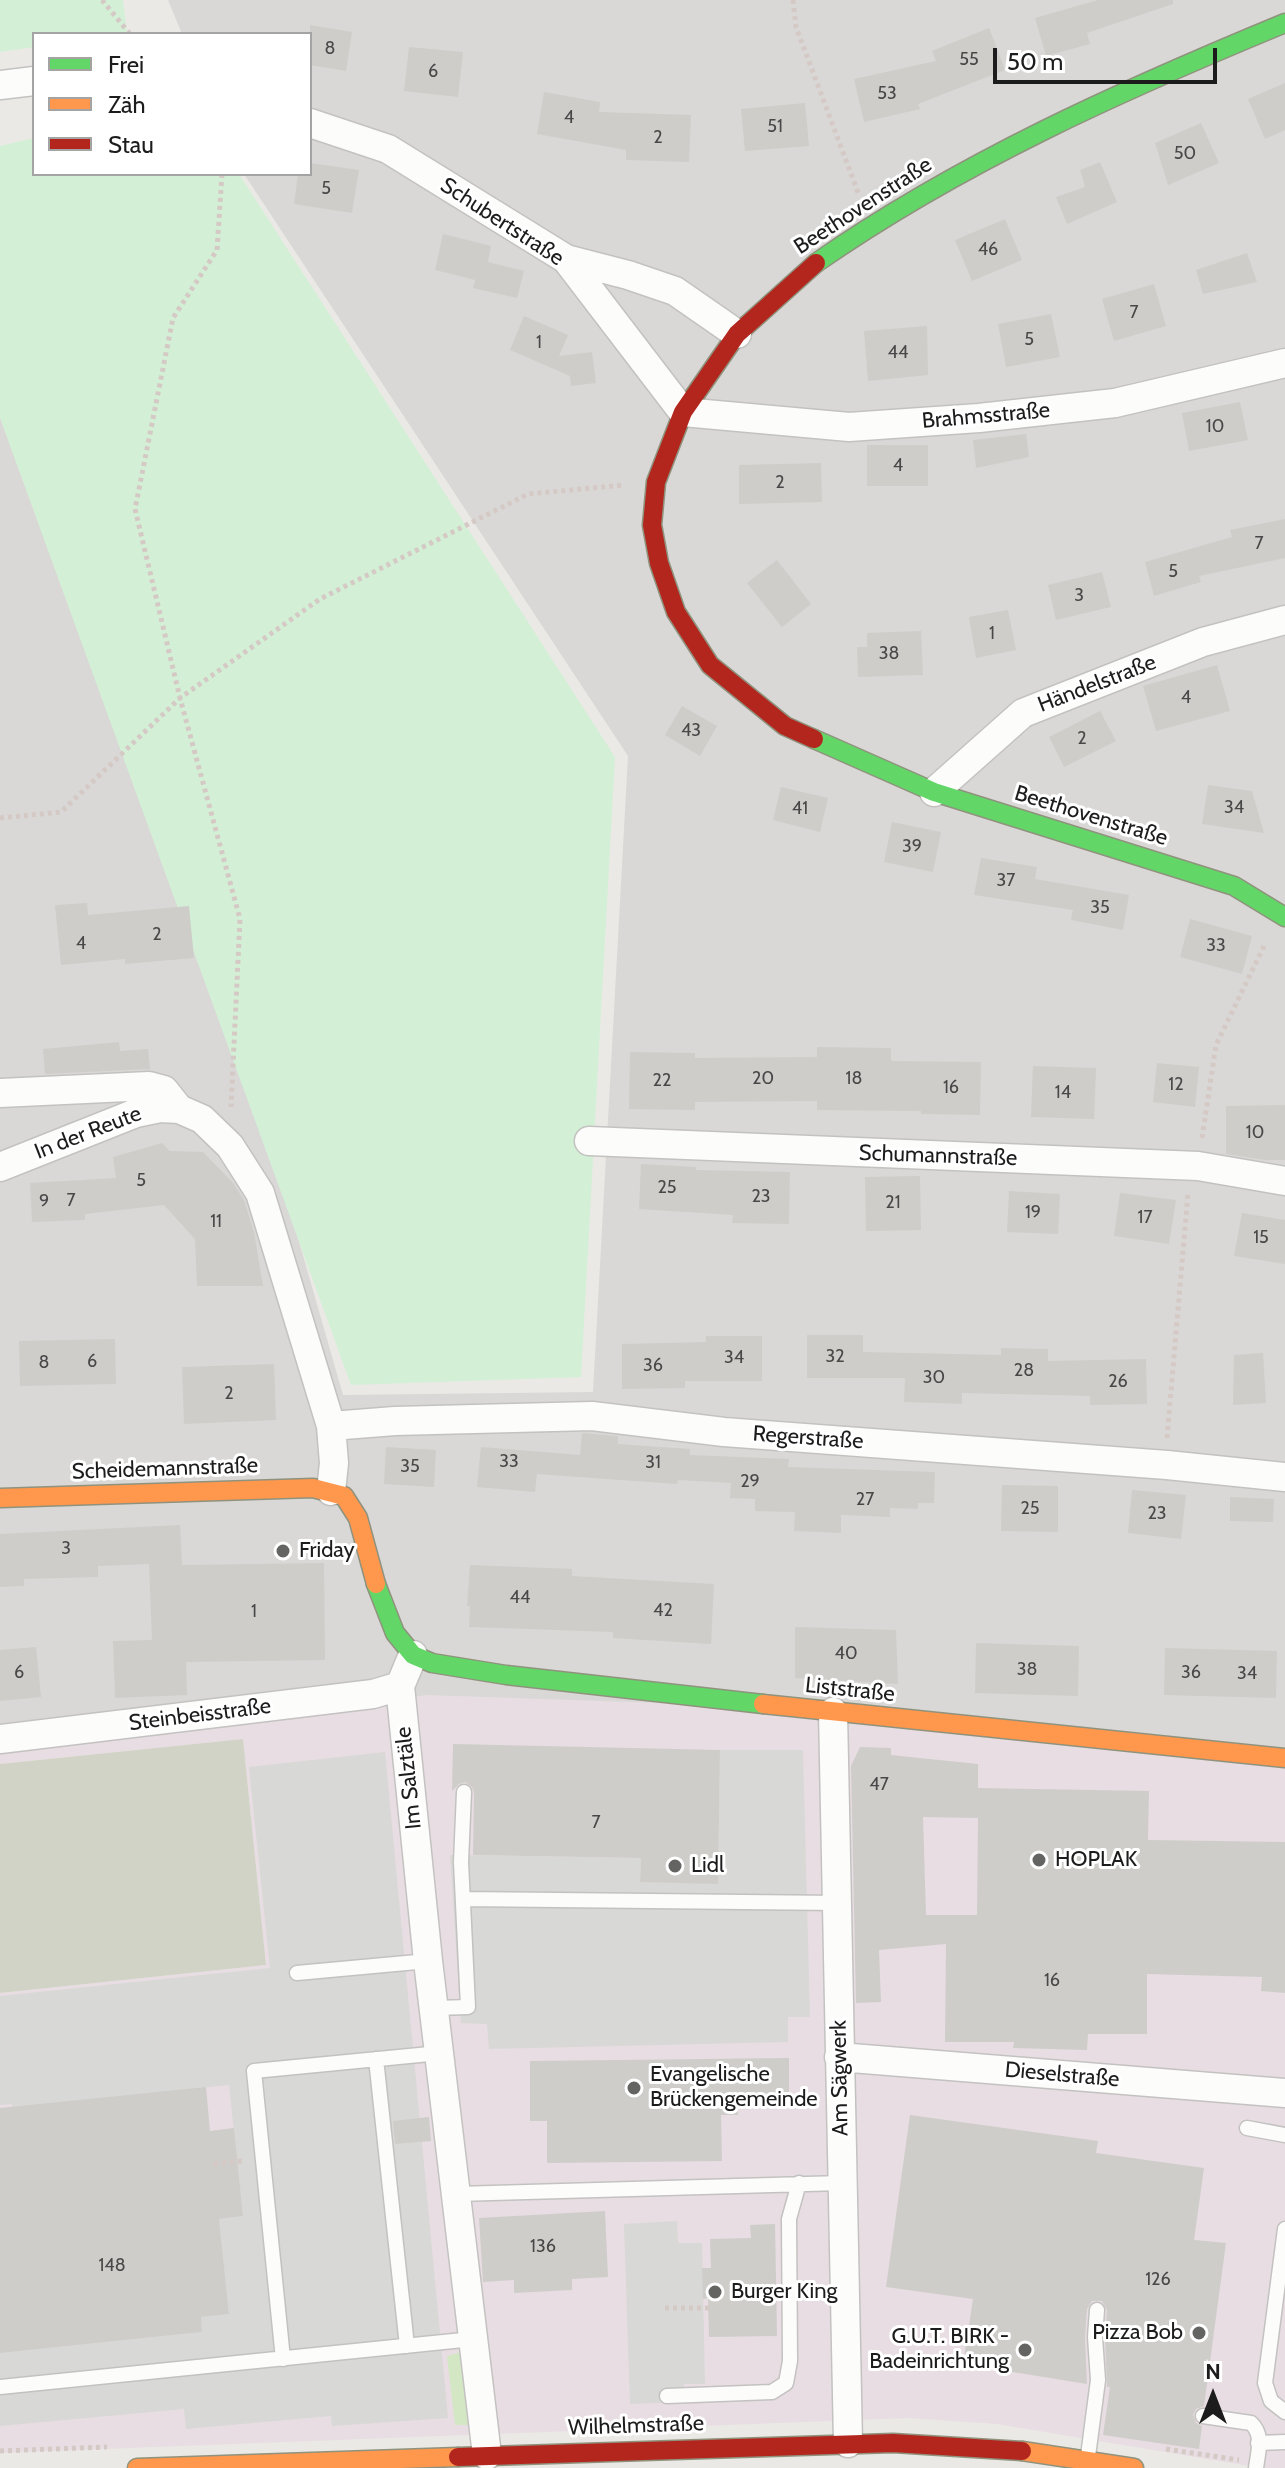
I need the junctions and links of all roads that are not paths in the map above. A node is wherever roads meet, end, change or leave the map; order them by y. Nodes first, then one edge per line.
1 (1285, 23) edge
2 (32, 81) edge
3 (0, 85) edge
4 (312, 124) edge
5 (566, 259) junction
6 (737, 334) junction
7 (1285, 363) edge
8 (683, 412) junction
9 (1285, 620) edge
10 (934, 792) junction
11 (1283, 915) edge
12 (0, 1093) edge
13 (179, 1109) junction
14 (589, 1141) dead end
15 (0, 1167) edge
16 (1285, 1181) edge
17 (331, 1426) junction
18 (1285, 1477) edge
19 (331, 1491) junction
20 (0, 1498) edge
21 (413, 1655) junction
22 (400, 1686) junction
23 (833, 1712) junction
24 (0, 1739) edge
25 (1285, 1758) edge
26 (464, 1792) dead end
27 (463, 1899) junction
28 (837, 1903) junction
29 (428, 1961) junction
30 (297, 1973) dead end
31 (435, 2008) junction
32 (440, 2053) junction
33 (839, 2057) junction
34 (376, 2059) junction
35 (1285, 2093) edge
36 (1247, 2128) dead end
37 (1285, 2135) edge
38 (799, 2183) junction
39 (842, 2183) junction
40 (457, 2194) junction
41 (1285, 2229) edge
42 (1097, 2310) dead end
43 (473, 2339) junction
44 (407, 2346) junction
45 (283, 2359) junction
46 (0, 2387) edge
47 (667, 2396) dead end
48 (1285, 2412) edge
49 (1203, 2416) dead end
50 (1285, 2442) edge
51 (848, 2443) junction
52 (1258, 2443) junction
53 (487, 2455) junction
54 (1088, 2461) junction
55 (137, 2468) edge
56 (1134, 2468) edge
57 (1256, 2468) edge

1 - 6 street, Beethovenstraße
2 - 3 street
4 - 5 street, Schubertstraße
5 - 6 street
5 - 8 street, Schubertstraße
6 - 8 street, Beethovenstraße
7 - 8 street, Brahmsstraße
8 - 10 street, Beethovenstraße
9 - 10 street, Händelstraße
10 - 11 street, Beethovenstraße
12 - 13 street, In der Reute
13 - 15 street, In der Reute
13 - 17 street, In der Reute
14 - 16 street, Schumannstraße
17 - 18 street, Regerstraße
17 - 19 street
19 - 20 street, Scheidemannstraße
19 - 21 street
21 - 22 street, Im Salztäle
21 - 23 street, Liststraße
22 - 24 street, Steinbeisstraße
22 - 29 street, Im Salztäle
23 - 25 street, Liststraße
23 - 28 street, Am Sägwerk
26 - 27 lane
27 - 28 lane
27 - 31 lane
28 - 33 street, Am Sägwerk
29 - 30 lane
29 - 31 street, Im Salztäle
31 - 32 street, Im Salztäle
32 - 34 lane
32 - 40 street, Im Salztäle
33 - 35 street, Dieselstraße
33 - 39 street, Am Sägwerk
34 - 44 lane
34 - 45 lane
36 - 37 lane
38 - 39 lane
38 - 40 lane
38 - 47 lane
39 - 51 street, Am Sägwerk
40 - 43 street, Im Salztäle
41 - 48 lane
42 - 54 lane
43 - 44 lane
43 - 53 street, Im Salztäle
44 - 45 lane
45 - 46 lane
49 - 52 lane
50 - 52 lane
51 - 53 street, Wilhelmstraße
51 - 54 street, Wilhelmstraße
52 - 57 lane
53 - 55 street, Wilhelmstraße
54 - 56 street, Wilhelmstraße

